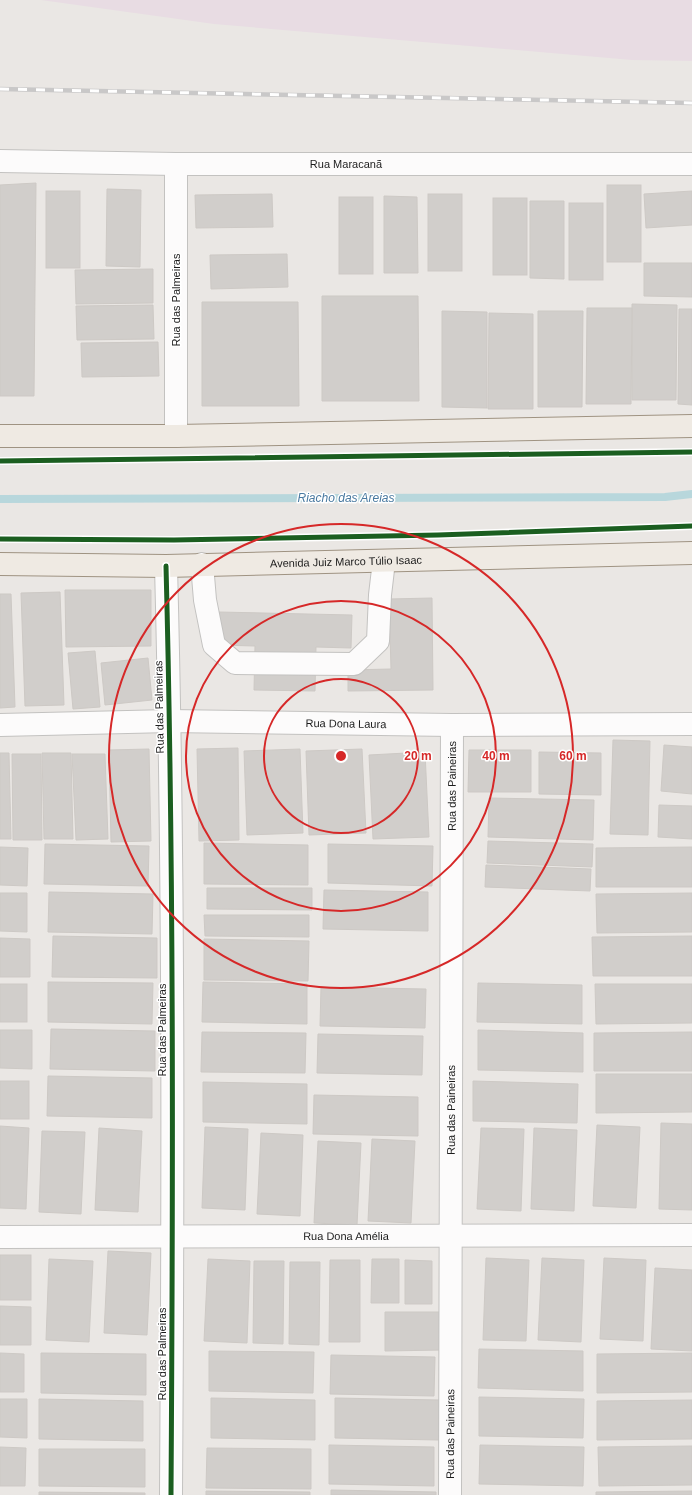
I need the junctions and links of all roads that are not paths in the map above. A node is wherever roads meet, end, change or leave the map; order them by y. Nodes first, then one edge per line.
1 (0, 161) edge
2 (176, 164) junction
3 (692, 164) edge
4 (692, 426) edge
5 (0, 436) edge
6 (176, 436) junction
7 (692, 553) edge
8 (384, 560) junction
9 (0, 564) edge
10 (202, 564) junction
11 (166, 566) junction
12 (170, 721) junction
13 (692, 724) edge
14 (0, 725) edge
15 (452, 725) junction
16 (692, 1235) edge
17 (173, 1236) junction
18 (452, 1236) junction
19 (0, 1237) edge
20 (171, 1495) edge
21 (450, 1495) edge

1 - 2 street, Rua Maracanã
2 - 3 street, Rua Maracanã
2 - 6 street, Rua das Palmeiras
4 - 6 main road
5 - 6 main road
7 - 8 main road, Avenida Juiz Marco Túlio Isaac
8 - 10 main road, Avenida Juiz Marco Túlio Isaac
8 - 10 street
9 - 11 main road, Avenida Juiz Marco Túlio Isaac
10 - 11 main road, Avenida Juiz Marco Túlio Isaac
11 - 12 street, Rua das Palmeiras
12 - 14 street, Rua Dona Laura
12 - 15 street, Rua Dona Laura
12 - 17 street, Rua das Palmeiras
13 - 15 street, Rua Dona Laura
15 - 18 street, Rua das Paineiras
16 - 18 street, Rua Dona Amélia
17 - 18 street, Rua Dona Amélia
17 - 19 street, Rua Dona Amélia
17 - 20 street, Rua das Palmeiras
18 - 21 street, Rua das Paineiras

